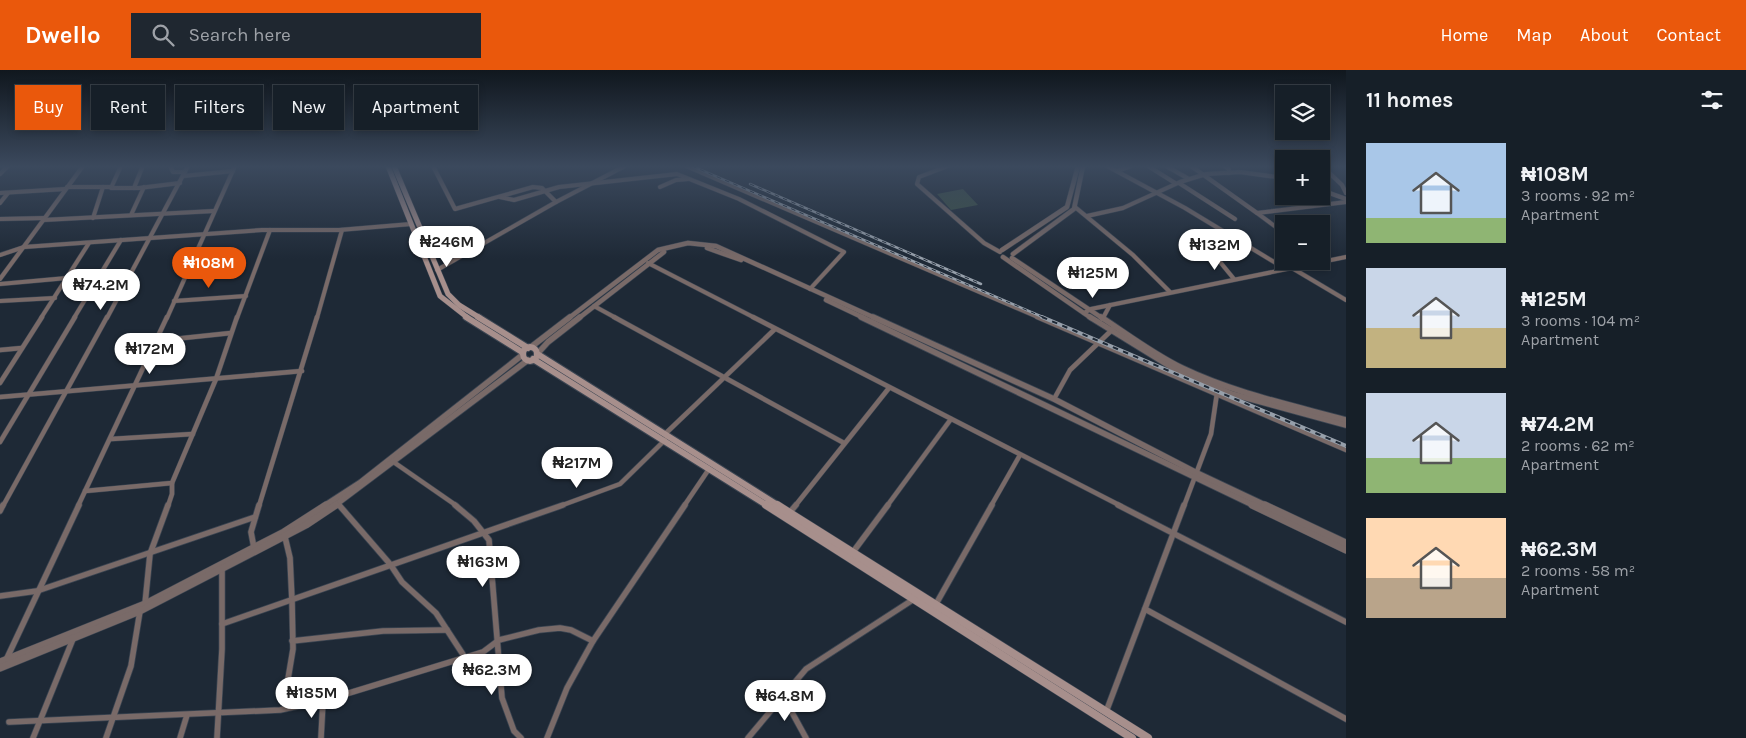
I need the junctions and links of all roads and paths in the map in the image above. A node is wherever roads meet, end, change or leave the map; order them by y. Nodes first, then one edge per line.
1 (59, 197) edge
2 (100, 197) edge
3 (139, 197) edge
4 (172, 197) edge
5 (221, 197) edge
6 (400, 197) edge
7 (407, 197) edge
8 (449, 197) edge
9 (524, 197) edge
10 (551, 197) edge
11 (565, 197) edge
12 (735, 197) edge
13 (756, 197) edge
14 (932, 197) edge
15 (1071, 197) edge
16 (1078, 197) edge
17 (1144, 197) edge
18 (1164, 197) edge
19 (1200, 197) edge
20 (1236, 197) edge
21 (500, 198) joint
22 (1346, 200) edge
23 (556, 202) junction
24 (1076, 207) junction
25 (214, 211) junction
26 (1258, 213) junction
27 (131, 215) junction
28 (162, 215) junction
29 (1087, 216) junction
30 (93, 218) junction
31 (0, 219) edge
32 (44, 219) junction
33 (1236, 219) dead end
34 (411, 224) junction
35 (1275, 226) edge
36 (270, 230) junction
37 (342, 230) junction
38 (206, 234) junction
39 (151, 238) junction
40 (1237, 239) junction
41 (121, 240) junction
42 (89, 243) junction
43 (24, 247) junction
44 (1002, 253) junction
45 (0, 255) edge
46 (738, 256) junction
47 (1013, 256) junction
48 (1346, 256) edge
49 (1330, 260) edge
50 (1275, 262) edge
51 (648, 264) junction
52 (437, 270) junction
53 (1275, 270) edge
54 (1295, 270) edge
55 (67, 278) junction
56 (0, 279) edge
57 (1234, 279) junction
58 (0, 284) edge
59 (810, 288) junction
60 (1170, 292) junction
61 (246, 296) junction
62 (55, 298) junction
63 (1345, 299) edge
64 (0, 301) edge
65 (174, 301) junction
66 (1110, 305) junction
67 (594, 306) junction
68 (1091, 309) junction
69 (1084, 312) junction
70 (1104, 318) junction
71 (1098, 322) junction
72 (1116, 327) junction
73 (775, 329) junction
74 (1110, 331) junction
75 (231, 333) junction
76 (155, 340) junction
77 (1098, 342) junction
78 (22, 348) junction
79 (530, 348) junction
80 (0, 350) edge
81 (521, 354) junction
82 (535, 357) junction
83 (302, 372) junction
84 (723, 378) junction
85 (216, 379) junction
86 (0, 383) edge
87 (133, 386) junction
88 (889, 388) junction
89 (1218, 389) junction
90 (68, 392) junction
91 (28, 395) junction
92 (0, 397) edge
93 (1054, 399) junction
94 (951, 419) junction
95 (1346, 420) edge
96 (1346, 425) edge
97 (193, 434) junction
98 (665, 437) junction
99 (111, 439) junction
100 (0, 442) edge
101 (844, 443) junction
102 (1346, 450) edge
103 (1020, 454) junction
104 (395, 463) junction
105 (709, 469) junction
106 (1196, 475) junction
107 (172, 483) junction
108 (85, 491) junction
109 (338, 504) junction
110 (0, 511) edge
111 (790, 512) junction
112 (255, 517) junction
113 (486, 532) junction
114 (1174, 534) junction
115 (285, 537) junction
116 (1346, 543) edge
117 (254, 548) junction
118 (1346, 550) edge
119 (853, 552) junction
120 (150, 554) junction
121 (390, 564) junction
122 (222, 569) junction
123 (36, 591) junction
124 (0, 596) edge
125 (914, 599) junction
126 (292, 601) junction
127 (145, 604) junction
128 (936, 604) junction
129 (1145, 609) junction
130 (140, 611) junction
131 (1346, 622) edge
132 (222, 624) junction
133 (447, 630) junction
134 (74, 639) junction
135 (499, 640) junction
136 (292, 641) junction
137 (593, 641) junction
138 (464, 656) junction
139 (3, 661) edge
140 (0, 668) edge
141 (783, 696) junction
142 (323, 701) junction
143 (294, 706) junction
144 (1106, 712) junction
145 (220, 713) junction
146 (187, 715) junction
147 (113, 719) junction
148 (1346, 719) edge
149 (41, 721) junction
150 (9, 722) dead end
151 (34, 738) edge
152 (106, 738) edge
153 (180, 738) edge
154 (217, 738) edge
155 (321, 738) edge
156 (522, 738) edge
157 (547, 738) edge
158 (748, 738) edge
159 (806, 738) edge
160 (1132, 738) edge
161 (1148, 738) edge

1 - 32 street
2 - 30 street
3 - 27 street
4 - 28 street
5 - 25 street
6 - 34 main road
7 - 52 main road
8 - 21 street
9 - 21 street
10 - 23 street
11 - 23 street
12 - 59 street
13 - 77 street
14 - 44 street
15 - 44 street
16 - 24 street
17 - 29 street
18 - 40 street
19 - 33 street
20 - 26 street
22 - 26 street
23 - 52 street
24 - 29 street
24 - 47 street
25 - 28 street
25 - 38 street
26 - 35 street
27 - 28 street
27 - 30 street
28 - 39 street
29 - 60 street
30 - 32 street
31 - 32 street
32 - 43 street
34 - 37 street
34 - 81 main road
36 - 37 street
36 - 38 street
36 - 61 street
37 - 83 street
38 - 39 street
38 - 65 street
39 - 41 street
39 - 90 street
40 - 50 street
40 - 57 street
41 - 42 street
41 - 91 street
42 - 43 street
42 - 55 street
43 - 45 street
43 - 56 street
44 - 47 street
44 - 47 street
44 - 69 street
46 - 51 street
46 - 59 street
46 - 79 street
46 - 106 street
47 - 68 street
48 - 49 street
51 - 67 street
51 - 73 street
52 - 79 main road
53 - 57 street
54 - 63 street
55 - 58 street
55 - 62 street
57 - 60 street
59 - 93 street
60 - 66 street
61 - 65 street
61 - 75 street
62 - 64 street
62 - 78 street
65 - 76 street
66 - 68 street
66 - 70 street
67 - 82 street
67 - 84 street
68 - 69 street
68 - 70 street
69 - 71 street
70 - 71 street
70 - 72 street
71 - 74 street
72 - 74 street
72 - 89 street
73 - 84 street
73 - 88 street
74 - 77 street
74 - 89 street
75 - 76 street
75 - 85 street
76 - 87 street
77 - 89 street
77 - 93 street
78 - 80 street
78 - 86 street
79 - 81 main road
79 - 82 main road
81 - 82 main road
81 - 117 street
82 - 98 main road
82 - 104 street
83 - 85 street
83 - 112 street
84 - 98 street
84 - 101 street
85 - 87 street
85 - 97 street
87 - 90 street
87 - 99 street
88 - 94 street
88 - 101 street
89 - 95 street
89 - 96 street
89 - 102 street
89 - 106 street
90 - 91 street
90 - 110 street
91 - 92 street
91 - 100 street
93 - 106 street
94 - 103 street
94 - 119 street
97 - 99 street
97 - 107 street
98 - 105 main road
98 - 111 main road
98 - 113 street
99 - 108 street
101 - 111 street
103 - 114 street
103 - 128 street
104 - 109 street
104 - 113 street
105 - 125 main road
105 - 137 street
106 - 114 street
106 - 116 street
106 - 118 street
107 - 108 street
107 - 120 street
108 - 123 street
109 - 115 street
109 - 121 street
111 - 119 main road
112 - 117 street
112 - 120 street
113 - 121 street
113 - 135 street
114 - 129 street
114 - 131 street
115 - 122 street
115 - 126 street
117 - 127 street
119 - 128 main road
120 - 123 street
120 - 127 street
121 - 126 street
121 - 133 street
122 - 130 street
122 - 132 street
123 - 124 street
123 - 139 street
125 - 141 street
125 - 160 main road
126 - 132 street
126 - 136 street
127 - 139 street
128 - 144 main road
129 - 144 street
129 - 148 street
130 - 134 street
130 - 147 street
132 - 145 street
133 - 136 street
133 - 138 street
134 - 140 street
134 - 149 street
135 - 137 street
135 - 138 street
135 - 156 street
136 - 143 street
137 - 157 street
138 - 142 street
141 - 158 street
141 - 159 street
142 - 143 street
142 - 155 street
143 - 145 street
144 - 161 main road
145 - 146 street
145 - 154 street
146 - 147 street
146 - 153 street
147 - 149 street
147 - 152 street
149 - 150 street
149 - 151 street

